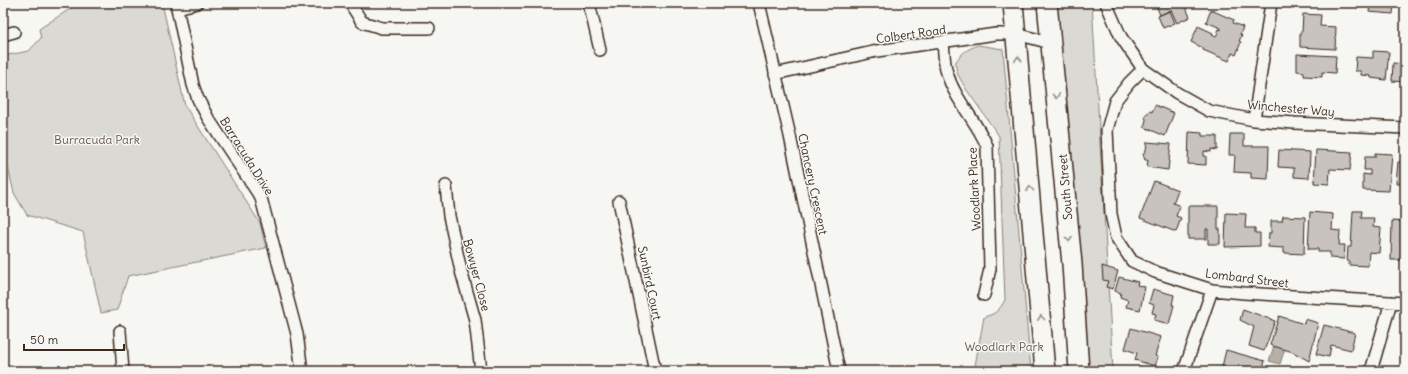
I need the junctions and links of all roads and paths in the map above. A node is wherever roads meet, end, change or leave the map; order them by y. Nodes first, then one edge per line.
1 (197, 3) edge
2 (350, 3) edge
3 (590, 3) edge
4 (759, 3) edge
5 (1013, 3) edge
6 (1047, 3) edge
7 (1106, 3) edge
8 (1271, 3) edge
9 (176, 5) edge
10 (429, 28) dead end
11 (14, 32) dead end
12 (1016, 34) junction
13 (3, 35) edge
14 (943, 42) junction
15 (1051, 43) junction
16 (600, 50) dead end
17 (1143, 69) junction
18 (775, 74) junction
19 (1254, 120) junction
20 (1405, 128) edge
21 (446, 186) dead end
22 (619, 201) dead end
23 (1212, 290) junction
24 (984, 295) dead end
25 (1391, 302) junction
26 (1405, 303) edge
27 (120, 331) dead end
28 (123, 371) edge
29 (302, 371) edge
30 (481, 371) edge
31 (655, 371) edge
32 (839, 371) edge
33 (1045, 371) edge
34 (1079, 371) edge
35 (1184, 371) edge
36 (1371, 371) edge

1 - 9 street
2 - 10 street
3 - 16 street
4 - 18 street, Chancery Crescent
5 - 12 highway
6 - 15 highway, South Street
7 - 17 street, Winchester Way
8 - 19 street
9 - 29 street, Barracuda Drive
11 - 13 street
12 - 14 street, Colbert Road
12 - 15 street, Colbert Road
33 -> 12 highway
14 - 18 street, Colbert Road
14 - 24 street, Woodlark Place
15 -> 34 highway, South Street
17 - 19 street, Winchester Way
17 - 23 street, Lombard Street
18 - 32 street, Chancery Crescent
19 - 20 street, Winchester Way
21 - 30 street, Bowyer Close
22 - 31 street, Sunbird Court
23 - 25 street, Lombard Street
23 - 35 street
25 - 26 street, Lombard Street
25 - 36 street
27 - 28 street

